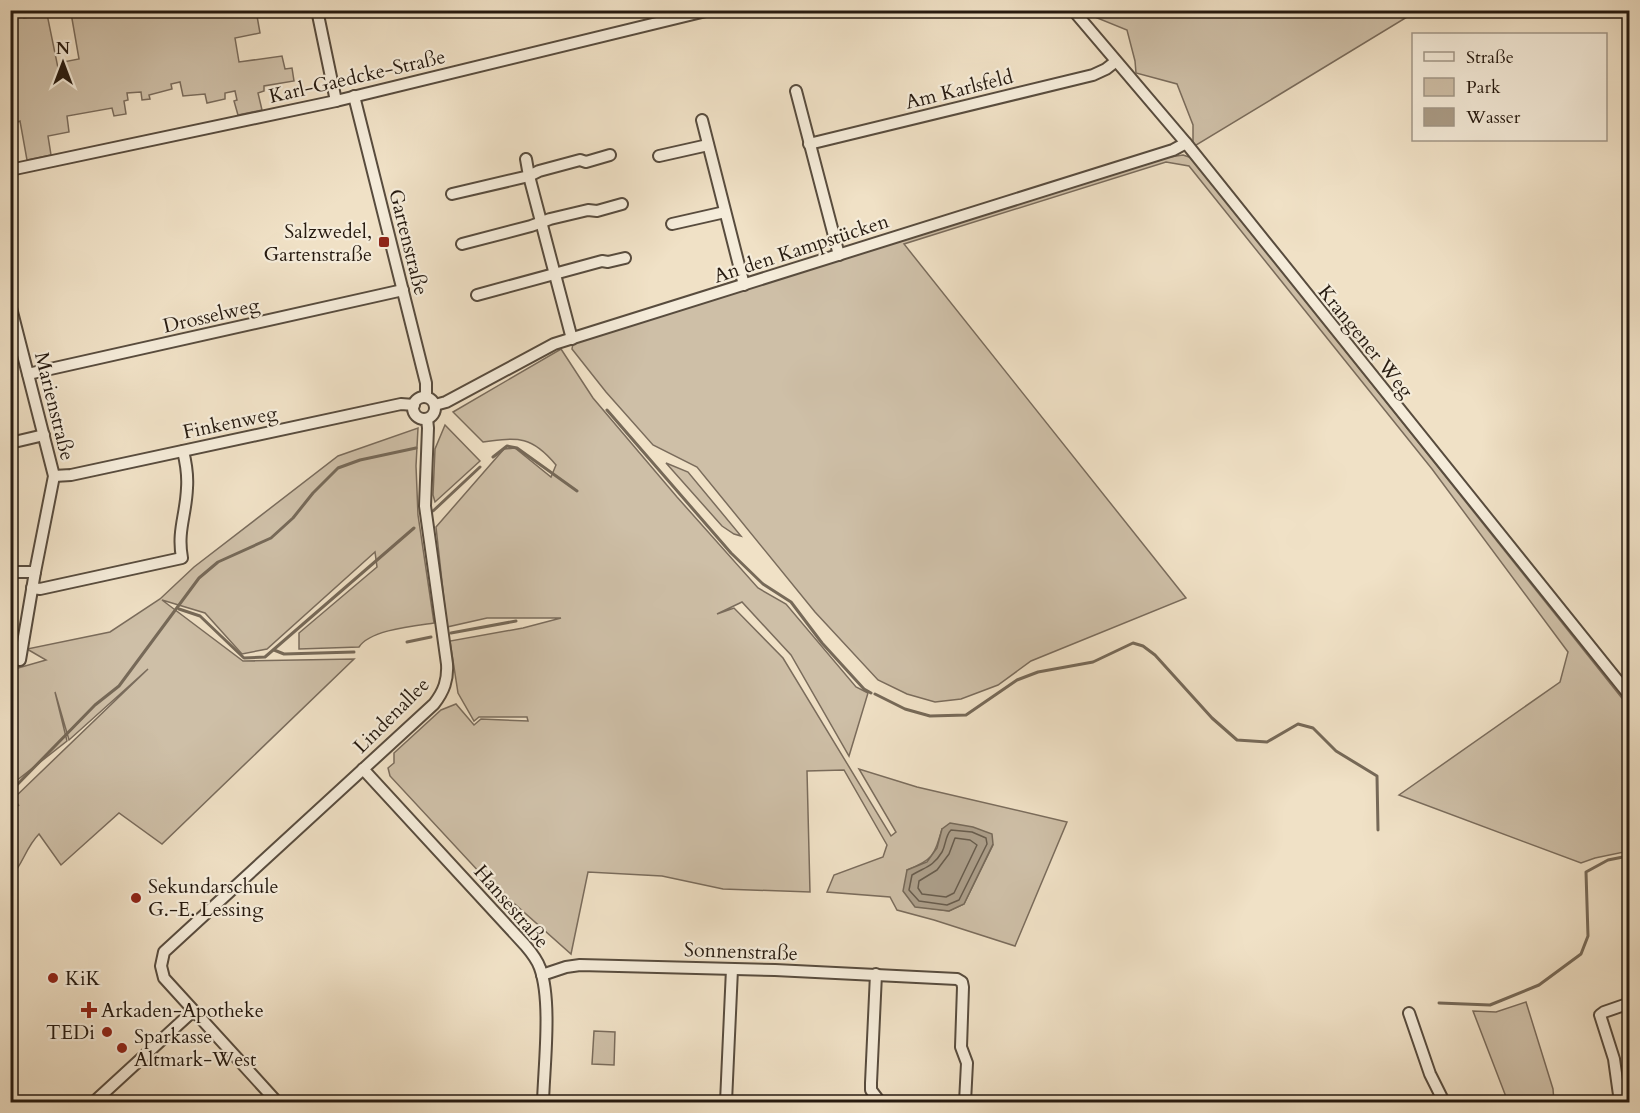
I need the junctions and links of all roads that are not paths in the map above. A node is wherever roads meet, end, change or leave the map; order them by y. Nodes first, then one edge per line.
1 (316, 10) edge
2 (710, 10) edge
3 (1073, 10) edge
4 (661, 16) edge
5 (1115, 62) junction
6 (796, 92) dead end
7 (354, 96) junction
8 (336, 101) junction
9 (702, 120) dead end
10 (1186, 143) junction
11 (809, 144) junction
12 (708, 145) junction
13 (610, 155) dead end
14 (659, 156) dead end
15 (526, 159) dead end
16 (10, 170) edge
17 (529, 176) junction
18 (452, 194) dead end
19 (622, 204) dead end
20 (724, 212) junction
21 (541, 222) junction
22 (672, 224) dead end
23 (462, 244) dead end
24 (839, 255) junction
25 (625, 258) dead end
26 (554, 274) junction
27 (744, 285) junction
28 (403, 290) junction
29 (477, 295) dead end
30 (10, 304) edge
31 (572, 339) junction
32 (28, 374) junction
33 (431, 401) junction
34 (414, 405) junction
35 (427, 419) junction
36 (44, 435) junction
37 (10, 443) edge
38 (183, 451) junction
39 (54, 476) junction
40 (10, 572) edge
41 (35, 572) junction
42 (32, 588) junction
43 (20, 660) dead end
44 (1629, 696) edge
45 (363, 769) junction
46 (732, 969) junction
47 (876, 974) junction
48 (542, 975) junction
49 (1629, 1003) edge
50 (193, 1011) junction
51 (1409, 1013) dead end
52 (94, 1102) edge
53 (277, 1102) edge
54 (543, 1102) edge
55 (726, 1102) edge
56 (880, 1102) edge
57 (965, 1102) edge
58 (1444, 1102) edge
59 (1620, 1102) edge

1 - 8 street
2 - 4 street, Karl-Gaedcke-Straße
3 - 5 street, Krangener Weg
4 - 7 street, Karl-Gaedcke-Straße
5 - 10 street, Krangener Weg
5 - 11 street, Am Karlsfeld
6 - 11 street
7 - 8 street, Karl-Gaedcke-Straße
7 - 28 street, Gartenstraße
8 - 16 street, Karl-Gaedcke-Straße
9 - 12 street
10 - 24 street, An den Kampstücken
10 - 44 street, Krangener Weg
11 - 24 street
12 - 14 street
12 - 20 street
13 - 17 street
15 - 17 street
17 - 18 street
17 - 21 street
19 - 21 street
20 - 22 street
20 - 27 street
21 - 23 street
21 - 26 street
24 - 27 street, An den Kampstücken
25 - 26 street
26 - 29 street
26 - 31 street
27 - 31 street, An den Kampstücken
28 - 32 street, Drosselweg
28 - 33 street, Gartenstraße
30 - 32 street, Marienstraße
31 - 33 street, An den Kampstücken
32 - 36 street, Marienstraße
33 - 34 street, An den Kampstücken
33 - 35 street
34 - 35 street
34 - 38 street, Finkenweg
35 - 45 street, Lindenallee
36 - 37 street
36 - 39 street, Marienstraße
38 - 39 street, Finkenweg
38 - 42 street
39 - 41 street, Marienstraße
40 - 41 street
41 - 42 street, Marienstraße
42 - 43 street, Marienstraße
45 - 48 street, Hansestraße
45 - 50 street, Lindenallee
46 - 47 street, Sonnenstraße
46 - 48 street, Sonnenstraße
46 - 55 street
47 - 56 street
47 - 57 street, Sonnenstraße
48 - 54 street, Hansestraße
49 - 59 street
50 - 52 street
50 - 53 street
51 - 58 street

